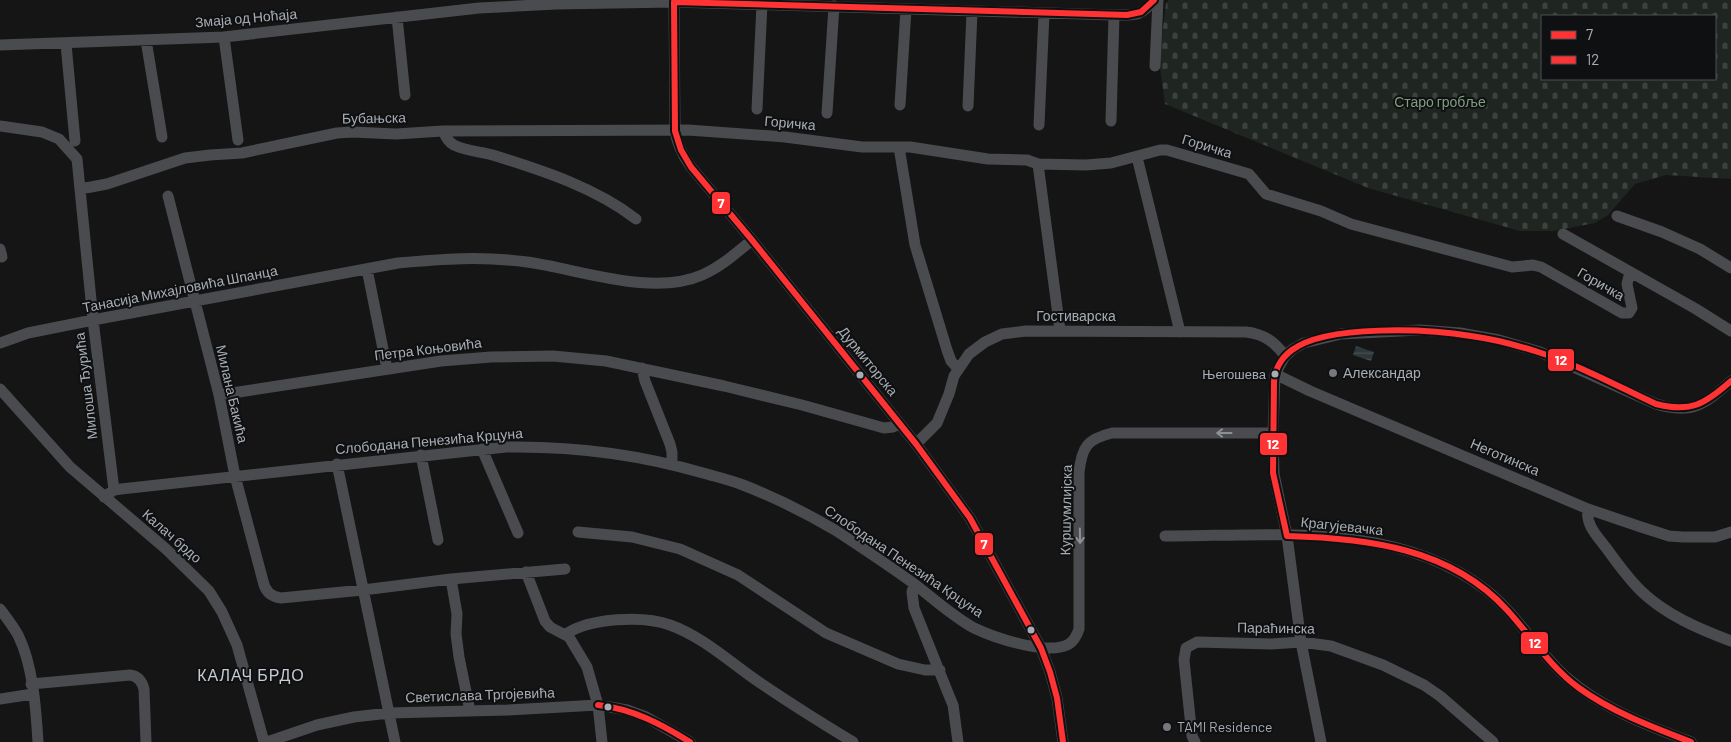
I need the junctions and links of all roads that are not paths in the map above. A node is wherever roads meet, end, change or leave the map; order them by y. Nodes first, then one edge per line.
1 (1154, 0) edge
2 (1158, 0) edge
3 (674, 2) junction
4 (762, 4) junction
5 (860, 4) edge
6 (834, 6) junction
7 (906, 9) junction
8 (972, 12) junction
9 (1044, 14) junction
10 (1114, 15) junction
11 (397, 17) junction
12 (224, 38) junction
13 (146, 40) junction
14 (66, 44) junction
15 (0, 45) edge
16 (1154, 66) dead end
17 (405, 95) dead end
18 (900, 106) dead end
19 (968, 106) dead end
20 (757, 109) dead end
21 (827, 113) dead end
22 (1111, 121) dead end
23 (1039, 125) dead end
24 (0, 126) edge
25 (675, 130) junction
26 (443, 131) junction
27 (162, 137) dead end
28 (238, 140) dead end
29 (75, 141) dead end
30 (899, 147) junction
31 (1137, 157) junction
32 (1038, 164) junction
33 (80, 189) junction
34 (168, 196) dead end
35 (1618, 216) dead end
36 (636, 219) dead end
37 (1563, 234) dead end
38 (752, 240) junction
39 (1731, 268) edge
40 (366, 269) junction
41 (1630, 272) junction
42 (195, 302) junction
43 (93, 320) junction
44 (1060, 330) junction
45 (1731, 331) edge
46 (1180, 332) junction
47 (0, 343) edge
48 (1285, 356) junction
49 (642, 368) junction
50 (387, 369) junction
51 (958, 369) junction
52 (1275, 374) junction
53 (1731, 381) edge
54 (0, 389) edge
55 (219, 395) junction
56 (898, 422) junction
57 (1272, 433) junction
58 (916, 444) junction
59 (482, 449) junction
60 (421, 455) junction
61 (337, 464) junction
62 (672, 464) junction
63 (235, 476) junction
64 (109, 494) junction
65 (1588, 509) junction
66 (578, 532) dead end
67 (1731, 532) edge
68 (518, 534) dead end
69 (1165, 536) dead end
70 (1287, 536) junction
71 (438, 540) dead end
72 (565, 569) dead end
73 (526, 572) junction
74 (451, 579) junction
75 (914, 584) junction
76 (362, 590) junction
77 (0, 609) edge
78 (566, 634) junction
79 (1301, 642) junction
80 (1731, 642) edge
81 (1041, 648) junction
82 (940, 670) junction
83 (32, 689) junction
84 (0, 699) edge
85 (598, 705) junction
86 (470, 711) junction
87 (389, 713) junction
88 (38, 742) edge
89 (146, 742) edge
90 (265, 742) edge
91 (395, 742) edge
92 (602, 742) edge
93 (690, 742) edge
94 (853, 742) edge
95 (958, 742) edge
96 (1062, 742) edge
97 (1195, 742) edge
98 (1321, 742) edge
99 (1493, 742) edge
100 (1691, 742) edge

1 - 10 street, Змаја од Ноћаја
2 - 16 street
3 - 4 street, Змаја од Ноћаја
3 - 11 street, Змаја од Ноћаја
3 - 25 street, Дурмиторска
4 - 6 street, Змаја од Ноћаја
4 - 20 street
5 - 6 street, Змаја од Ноћаја
5 - 7 street, Змаја од Ноћаја
6 - 21 street
7 - 8 street, Змаја од Ноћаја
7 - 18 street
8 - 9 street, Змаја од Ноћаја
8 - 19 street
9 - 10 street, Змаја од Ноћаја
9 - 23 street
10 - 22 street
11 - 12 street, Змаја од Ноћаја
11 - 17 street
12 - 13 street, Змаја од Ноћаја
12 - 28 street
13 - 14 street, Змаја од Ноћаја
13 - 27 street
14 - 15 street, Змаја од Ноћаја
14 - 29 street
24 - 33 street, Милоша Ђурића
25 - 26 street, Бубањска
25 - 30 street, Горичка
25 - 38 street, Дурмиторска
26 - 33 street, Бубањска
26 - 36 street
30 - 32 street, Горичка
30 - 51 street
31 - 32 street, Горичка
31 - 41 street, Горичка
31 - 46 street
32 - 44 street
33 - 43 street, Милоша Ђурића
34 - 42 street, Милана Бакића
35 - 39 street
37 - 41 street, Горичка
38 - 40 street, Танасија Михајловића Шпанца
38 - 56 street, Дурмиторска
40 - 42 street, Танасија Михајловића Шпанца
40 - 50 street
41 - 45 street, Горичка
42 - 43 street, Танасија Михајловића Шпанца
42 - 55 street, Милана Бакића
43 - 47 street, Танасија Михајловића Шпанца
43 - 64 street, Милоша Ђурића
44 - 46 street, Гостиварска
44 - 51 street, Гостиварска
46 - 48 street, Гостиварска
48 - 52 street
48 - 53 street
49 - 50 street, Петра Коњовића
49 - 56 street, Петра Коњовића
49 - 62 street
50 - 55 street, Петра Коњовића
51 - 58 street, Гостиварска
52 - 57 street
52 - 65 street, Неготинска
54 - 64 street, Калач брдо
55 - 63 street, Милана Бакића
56 - 58 street, Дурмиторска
57 - 70 street
57 -> 81 street, Куршумлијска
58 - 81 street, Дурмиторска
59 - 60 street, Слободана Пенезића Крцуна
59 - 62 street, Слободана Пенезића Крцуна
59 - 68 street
60 - 61 street, Слободана Пенезића Крцуна
60 - 71 street
61 - 63 street, Слободана Пенезића Крцуна
61 - 76 street
62 - 75 street, Слободана Пенезића Крцуна
63 - 64 street, Слободана Пенезића Крцуна
63 - 76 street, Милана Бакића
64 - 90 street, Калач брдо
65 - 67 street, Неготинска
65 - 80 street
66 - 82 street
69 - 70 street, Крагујевачка
70 - 79 street
70 - 100 street, Крагујевачка
72 - 73 street
73 - 74 street
73 - 78 street
74 - 76 street
74 - 86 street
75 - 81 street, Слободана Пенезића Крцуна
75 - 82 street
76 - 87 street
77 - 83 street
78 - 85 street
78 - 94 street
79 - 97 street, Параћинска
79 - 98 street
79 - 99 street, Параћинска
81 - 96 street, Дурмиторска
82 - 95 street
83 - 84 street
83 - 88 street
83 - 89 street
85 - 86 street, Светислава Тргојевића
85 - 92 street
85 - 93 street, Светислава Тргојевића
86 - 87 street, Светислава Тргојевића
87 - 90 street, Светислава Тргојевића
87 - 91 street

